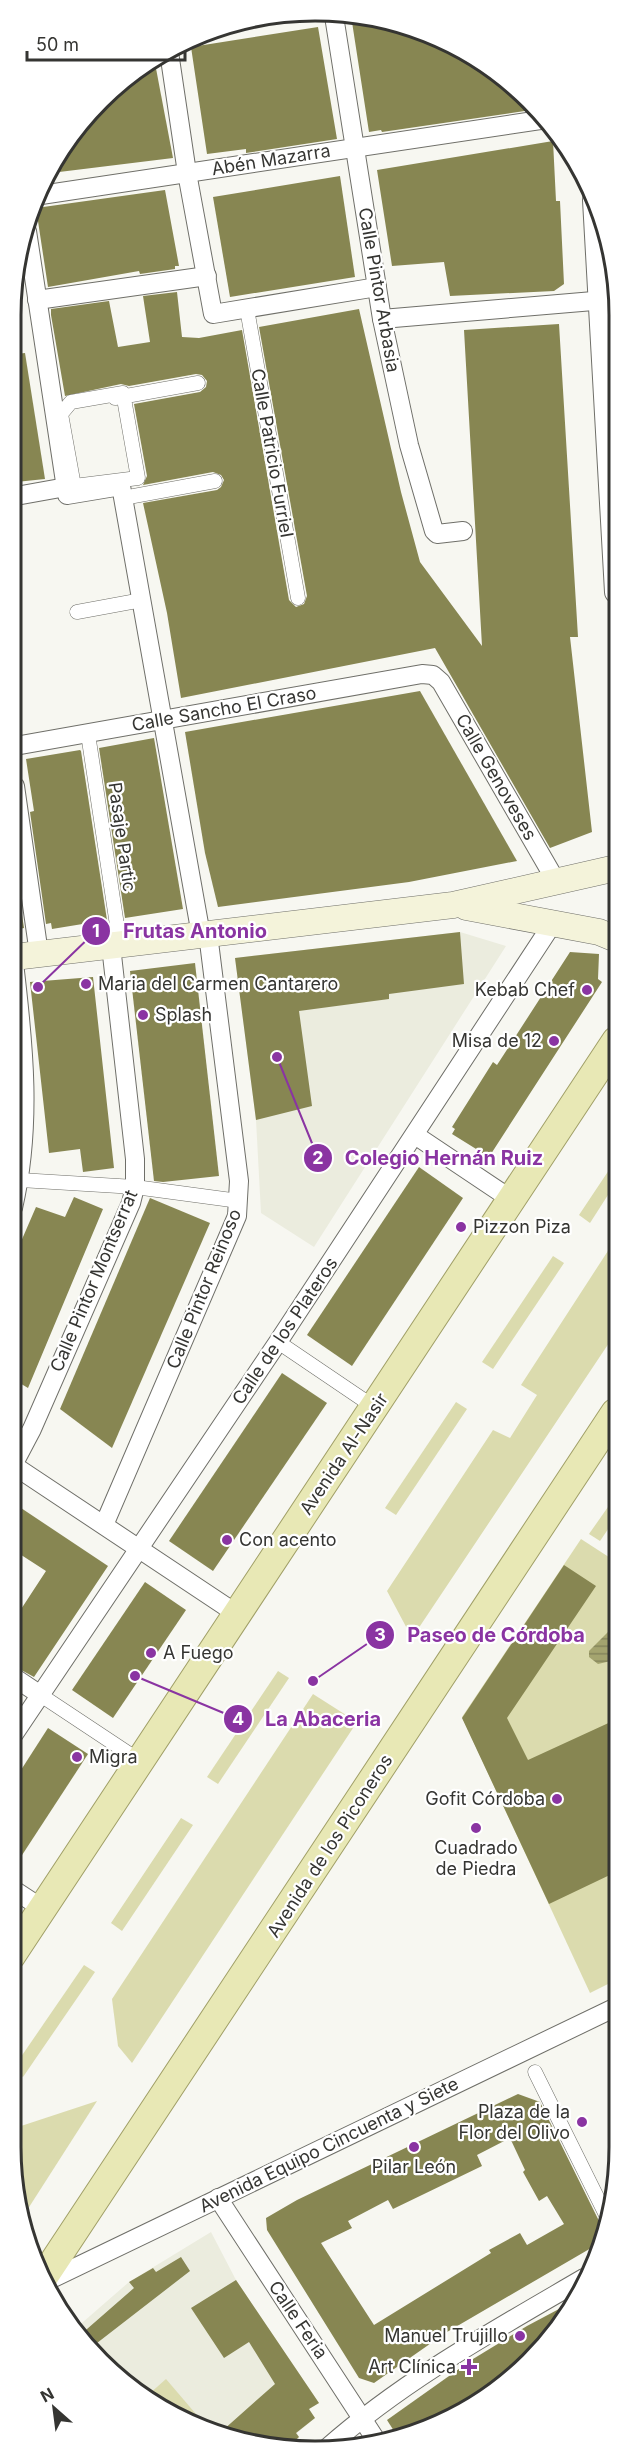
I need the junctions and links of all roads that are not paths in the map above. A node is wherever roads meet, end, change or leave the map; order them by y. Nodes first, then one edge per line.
1 (335, 22) edge
2 (170, 59) edge
3 (536, 121) edge
4 (354, 148) junction
5 (187, 173) junction
6 (47, 194) edge
7 (600, 246) edge
8 (29, 247) edge
9 (207, 276) junction
10 (377, 287) junction
11 (37, 300) junction
12 (608, 300) edge
13 (247, 309) junction
14 (382, 319) junction
15 (609, 334) edge
16 (198, 382) dead end
17 (124, 396) junction
18 (60, 408) junction
19 (215, 481) dead end
20 (66, 488) junction
21 (21, 495) edge
22 (123, 498) junction
23 (463, 531) dead end
24 (298, 598) dead end
25 (142, 600) junction
26 (77, 612) dead end
27 (433, 675) joint
28 (163, 719) junction
29 (88, 734) junction
30 (21, 745) edge
31 (21, 828) edge
32 (609, 870) edge
33 (556, 881) junction
34 (453, 905) junction
35 (553, 923) junction
36 (204, 934) junction
37 (609, 936) edge
38 (115, 945) junction
39 (39, 954) junction
40 (21, 956) edge
41 (21, 1034) edge
42 (609, 1052) edge
43 (415, 1135) junction
44 (21, 1171) edge
45 (21, 1180) edge
46 (135, 1187) junction
47 (512, 1200) junction
48 (239, 1202) junction
49 (278, 1342) junction
50 (374, 1407) junction
51 (609, 1422) edge
52 (21, 1449) edge
53 (21, 1470) edge
54 (104, 1525) junction
55 (139, 1549) junction
56 (237, 1614) junction
57 (21, 1682) edge
58 (39, 1694) junction
59 (21, 1723) edge
60 (140, 1761) junction
61 (21, 1895) edge
62 (43, 1909) junction
63 (21, 1941) edge
64 (609, 2010) edge
65 (535, 2072) dead end
66 (218, 2198) junction
67 (602, 2207) edge
68 (48, 2271) edge
69 (52, 2279) edge
70 (576, 2283) edge
71 (362, 2416) junction
72 (373, 2435) edge
73 (336, 2440) edge

1 - 4 street, Calle Pintor Arbasia
2 - 5 street
3 - 4 street, Abén Mazarra
4 - 5 street, Abén Mazarra
4 - 10 street, Calle Pintor Arbasia
5 - 6 street, Abén Mazarra
5 - 9 street
7 - 12 street
8 - 11 street
9 - 11 street
9 - 13 street
10 - 13 street
10 - 14 street, Calle Pintor Arbasia
11 - 18 street
12 - 14 street
12 - 15 street
13 - 24 street, Calle Patricio Furriel
14 - 23 street, Calle Pintor Arbasia
16 - 17 street
17 - 18 street
17 - 18 street
18 - 20 street
19 - 22 street
20 - 21 street
20 - 22 street
22 - 25 street, Calle Pintor Reinoso
25 - 26 street
25 - 28 street, Calle Pintor Reinoso
27 - 28 street, Calle Sancho El Craso
27 - 33 street, Calle Genoveses
28 - 29 street, Calle Sancho El Craso
28 - 36 street, Calle Pintor Reinoso
29 - 30 street, Calle Sancho El Craso
29 - 38 street, Pasaje Partic
31 - 39 street
32 - 33 main road
33 - 34 main road
34 - 35 main road
34 - 36 main road
35 - 37 main road
35 - 43 street, Calle de los Plateros
36 - 38 main road
36 - 48 street, Calle Pintor Reinoso
38 - 39 main road
38 - 46 street, Calle Pintor Montserrat
39 - 40 main road
41 - 44 street
42 - 47 main road, Avenida Al-Nasir
43 - 47 street
43 - 49 street, Calle de los Plateros
45 - 46 street
46 - 48 street
46 - 52 street, Calle Pintor Montserrat
47 - 50 main road, Avenida Al-Nasir
48 - 54 street, Calle Pintor Reinoso
49 - 50 street
49 - 55 street, Calle de los Plateros
50 - 56 main road, Avenida Al-Nasir
51 - 68 main road, Avenida de los Piconeros
53 - 54 street
54 - 55 street
55 - 56 street
55 - 58 street, Calle de los Plateros
56 - 60 main road, Avenida Al-Nasir
57 - 58 street
58 - 59 street, Calle de los Plateros
58 - 60 street
60 - 62 main road, Avenida Al-Nasir
61 - 62 street
62 - 63 main road, Avenida Al-Nasir
64 - 66 street, Avenida Equipo Cincuenta y Siete
65 - 67 street
66 - 69 street, Avenida Equipo Cincuenta y Siete
66 - 71 street, Calle Feria
70 - 71 street
71 - 72 street, Calle Feria
71 - 73 street

